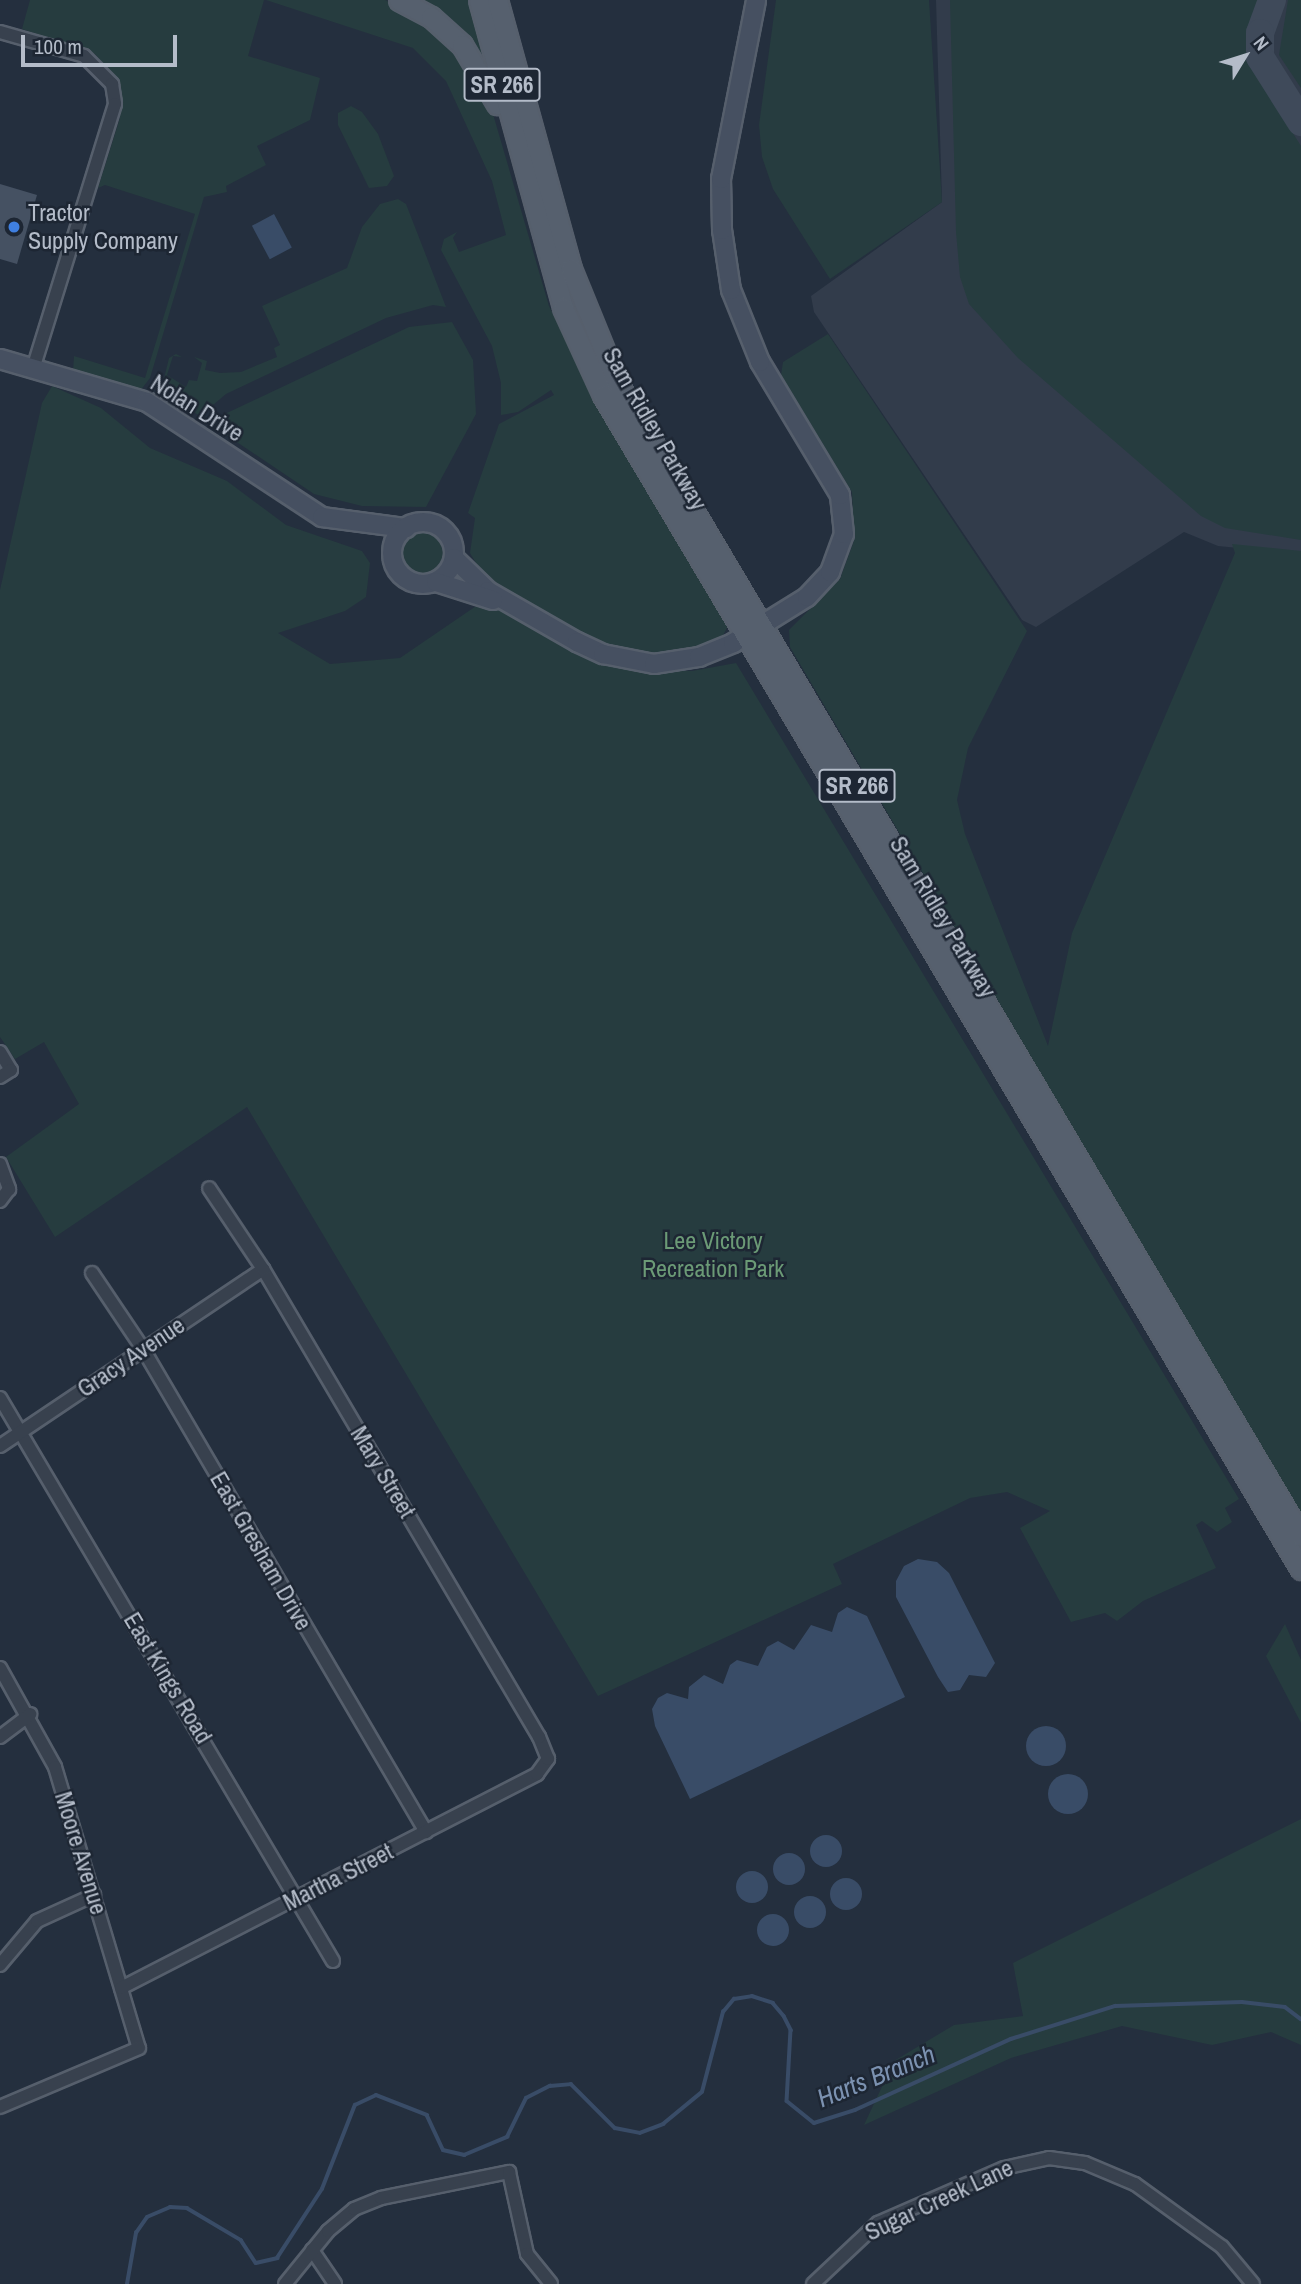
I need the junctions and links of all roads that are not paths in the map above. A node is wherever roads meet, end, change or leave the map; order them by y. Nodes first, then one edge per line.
1 (399, 0) edge
2 (479, 0) edge
3 (497, 0) edge
4 (756, 0) edge
5 (0, 32) edge
6 (525, 170) junction
7 (0, 359) edge
8 (33, 369) junction
9 (356, 525) junction
10 (406, 527) junction
11 (392, 549) junction
12 (454, 558) junction
13 (436, 582) junction
14 (509, 604) junction
15 (754, 630) junction
16 (0, 1052) edge
17 (6, 1074) edge
18 (0, 1164) edge
19 (209, 1188) dead end
20 (0, 1201) edge
21 (263, 1269) junction
22 (92, 1273) dead end
23 (143, 1349) junction
24 (0, 1398) edge
25 (21, 1431) junction
26 (0, 1446) edge
27 (1301, 1536) edge
28 (1301, 1569) edge
29 (0, 1668) edge
30 (30, 1714) junction
31 (0, 1737) edge
32 (548, 1759) joint
33 (426, 1832) junction
34 (94, 1895) junction
35 (299, 1898) junction
36 (333, 1961) dead end
37 (0, 1965) edge
38 (121, 1988) junction
39 (0, 2107) edge
40 (312, 2250) junction
41 (285, 2284) edge
42 (335, 2284) edge
43 (551, 2284) edge
44 (813, 2284) edge
45 (1253, 2284) edge

1 - 6 main road
2 - 6 main road, Sam Ridley Parkway / SR 266
3 - 15 main road, Sam Ridley Parkway / SR 266
4 - 15 street
5 - 8 street
6 - 15 main road, Sam Ridley Parkway / SR 266
7 - 8 street, Nolan Drive
8 - 9 street, Nolan Drive
9 - 10 street, Nolan Drive
9 - 11 street, Nolan Drive
10 - 11 street
10 - 12 street
11 - 13 street
12 - 13 street
12 - 14 street
13 - 14 street
14 - 15 street
15 - 27 main road, Sam Ridley Parkway / SR 266
15 - 28 main road, Sam Ridley Parkway / SR 266
16 - 17 street
18 - 20 street
19 - 21 street, Mary Street
21 - 23 street, Gracy Avenue
21 - 32 street, Mary Street
22 - 23 street, East Gresham Drive
23 - 25 street, Gracy Avenue
23 - 33 street, East Gresham Drive
24 - 25 street, East Kings Road
25 - 26 street, Gracy Avenue
25 - 35 street, East Kings Road
29 - 30 street, Moore Avenue
30 - 31 street
30 - 34 street, Moore Avenue
32 - 33 street, Martha Street
33 - 35 street, Martha Street
34 - 37 street
34 - 38 street, Moore Avenue
35 - 36 street, East Kings Road
35 - 38 street, Martha Street
38 - 39 street, Moore Avenue
40 - 41 street
40 - 42 street
40 - 43 street
44 - 45 street, Sugar Creek Lane

